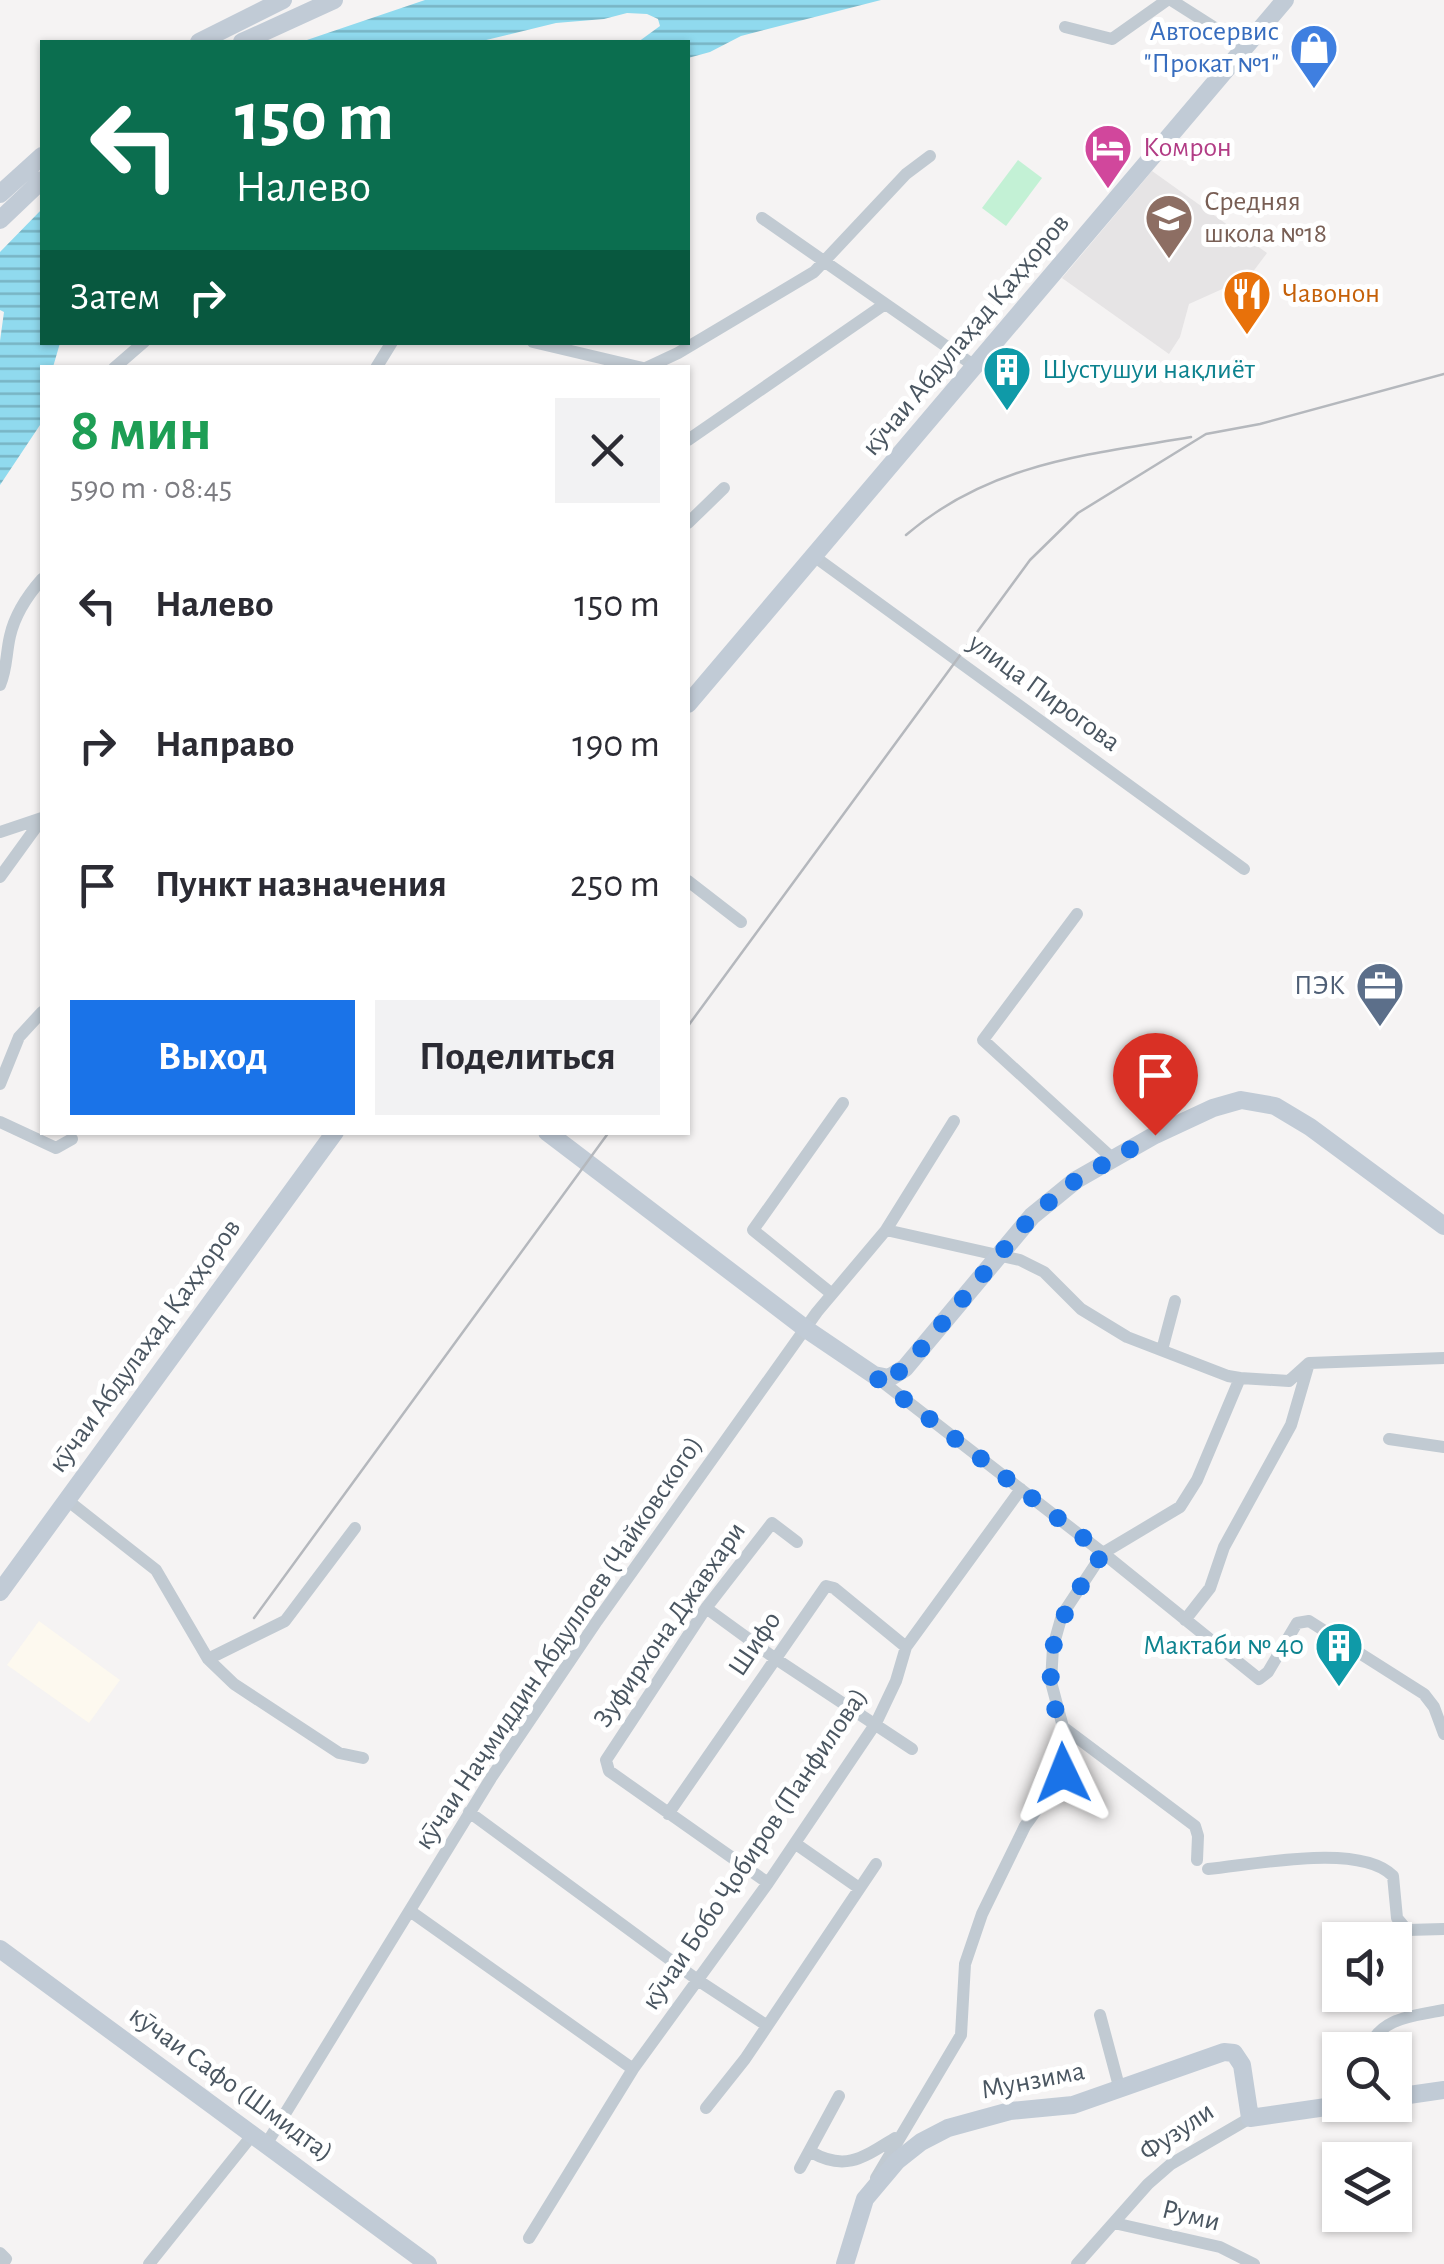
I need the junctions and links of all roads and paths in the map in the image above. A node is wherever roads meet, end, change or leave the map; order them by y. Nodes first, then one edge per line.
1 (283, 0) edge
2 (334, 0) edge
3 (1169, 0) edge
4 (1285, 0) edge
5 (1065, 27) dead end
6 (203, 40) edge
7 (246, 40) edge
8 (1245, 47) junction
9 (930, 156) dead end
10 (40, 158) edge
11 (40, 182) edge
12 (0, 194) edge
13 (762, 218) dead end
14 (0, 220) edge
15 (824, 260) junction
16 (884, 304) junction
17 (141, 345) edge
18 (543, 345) edge
19 (598, 362) edge
20 (117, 365) edge
21 (652, 365) edge
22 (976, 367) junction
23 (690, 439) edge
24 (724, 488) dead end
25 (690, 521) edge
26 (815, 556) junction
27 (40, 582) edge
28 (0, 685) edge
29 (690, 702) edge
30 (40, 820) edge
31 (40, 822) edge
32 (0, 832) edge
33 (1244, 869) dead end
34 (0, 877) edge
35 (690, 884) edge
36 (1077, 914) dead end
37 (741, 922) dead end
38 (40, 1015) edge
39 (0, 1084) edge
40 (842, 1103) dead end
41 (954, 1121) dead end
42 (0, 1122) edge
43 (333, 1135) edge
44 (551, 1135) edge
45 (72, 1140) dead end
46 (1113, 1159) junction
47 (1444, 1226) edge
48 (886, 1230) junction
49 (1001, 1255) junction
50 (832, 1294) junction
51 (1175, 1301) dead end
52 (806, 1329) junction
53 (1162, 1350) junction
54 (1443, 1362) edge
55 (1310, 1363) junction
56 (874, 1376) junction
57 (1240, 1378) junction
58 (1390, 1439) dead end
59 (1444, 1447) edge
60 (1021, 1489) junction
61 (67, 1500) junction
62 (355, 1528) dead end
63 (797, 1542) dead end
64 (1103, 1553) junction
65 (0, 1592) edge
66 (706, 1608) junction
67 (1185, 1620) junction
68 (906, 1647) junction
69 (208, 1659) junction
70 (776, 1660) junction
71 (876, 1723) junction
72 (1062, 1727) junction
73 (1444, 1734) edge
74 (912, 1749) dead end
75 (363, 1758) dead end
76 (469, 1812) junction
77 (668, 1814) junction
78 (796, 1844) junction
79 (876, 1864) dead end
80 (768, 1884) junction
81 (859, 1888) junction
82 (410, 1911) junction
83 (1444, 1929) edge
84 (0, 1950) edge
85 (699, 1981) junction
86 (1444, 2010) edge
87 (1100, 2015) dead end
88 (766, 2025) junction
89 (1376, 2032) edge
90 (634, 2069) junction
91 (1120, 2090) junction
92 (1444, 2090) edge
93 (1412, 2095) edge
94 (839, 2096) dead end
95 (706, 2108) dead end
96 (1322, 2108) edge
97 (1250, 2118) junction
98 (898, 2137) junction
99 (261, 2138) junction
100 (811, 2152) junction
101 (800, 2168) dead end
102 (864, 2199) junction
103 (1114, 2222) junction
104 (528, 2238) dead end
105 (0, 2253) edge
106 (3, 2264) edge
107 (149, 2264) edge
108 (428, 2264) edge
109 (845, 2264) edge
110 (1077, 2264) edge
111 (1254, 2264) edge

1 - 6 street
2 - 7 street
3 - 5 street
3 - 8 street
4 - 8 street, кӯчаи Абдулаҳад Қаҳҳоров
8 - 22 street, кӯчаи Абдулаҳад Қаҳҳоров
9 - 15 street
10 - 12 street
11 - 14 street
13 - 15 street
15 - 16 street
15 - 21 street
16 - 22 street
16 - 23 street
17 - 20 street
18 - 19 street
22 - 26 street, кӯчаи Абдулаҳад Қаҳҳоров
24 - 25 street
26 - 29 street, кӯчаи Абдулаҳад Қаҳҳоров
26 - 33 street, улица Пирогова
27 - 28 street
30 - 32 street
31 - 34 street
35 - 37 street
36 - 46 street
38 - 39 street
40 - 50 street
41 - 48 street, кӯчаи Наҷмиддин Абдуллоев (Чайковского)
42 - 45 street
43 - 61 street, кӯчаи Абдулаҳад Қаҳҳоров
44 - 52 street
46 - 47 street
46 - 49 street
48 - 49 street
48 - 50 street, кӯчаи Наҷмиддин Абдуллоев (Чайковского)
49 - 53 street
49 - 56 street
50 - 52 street, кӯчаи Наҷмиддин Абдуллоев (Чайковского)
51 - 53 street
52 - 56 street
52 - 76 street, кӯчаи Наҷмиддин Абдуллоев (Чайковского)
53 - 57 street
54 - 55 street
55 - 57 street
55 - 67 street
56 - 60 street
57 - 64 street
58 - 59 street
60 - 64 street
60 - 68 street, кӯчаи Бобо Ҷобиров (Панфилова)
61 - 65 street, кӯчаи Абдулаҳад Қаҳҳоров
61 - 69 street
62 - 69 street
63 - 66 street, Зуфирхона Джавхари
64 - 67 street
64 - 72 street
66 - 70 street
66 - 77 street, Зуфирхона Джавхари
67 - 73 street
68 - 70 street, Шифо
68 - 71 street, кӯчаи Бобо Ҷобиров (Панфилова)
69 - 75 street
70 - 71 street
70 - 77 street, Шифо
71 - 74 street
71 - 78 street, кӯчаи Бобо Ҷобиров (Панфилова)
72 - 83 street
72 - 98 street
76 - 82 street, кӯчаи Наҷмиддин Абдуллоев (Чайковского)
76 - 85 street
77 - 80 street, Зуфирхона Джавхари
78 - 80 street, кӯчаи Бобо Ҷобиров (Панфилова)
78 - 81 street
79 - 81 street
80 - 85 street, кӯчаи Бобо Ҷобиров (Панфилова)
81 - 88 street
82 - 90 street
82 - 99 street, кӯчаи Наҷмиддин Абдуллоев (Чайковского)
84 - 99 street, кӯчаи Сафо (Шмидта)
85 - 88 street
85 - 90 street, кӯчаи Бобо Ҷобиров (Панфилова)
86 - 89 street
87 - 91 street
88 - 95 street
90 - 104 street, кӯчаи Бобо Ҷобиров (Панфилова)
91 - 97 street, Мунзима
91 - 102 street, Мунзима
92 - 93 street
94 - 100 street
96 - 97 street, Фузули
97 - 103 street, Фузули
98 - 100 street
98 - 102 street
99 - 107 street, кӯчаи Наҷмиддин Абдуллоев (Чайковского)
99 - 108 street, кӯчаи Сафо (Шмидта)
100 - 101 street
102 - 109 street, Мунзима
103 - 110 street, Фузули
103 - 111 street, Руми
105 - 106 street

